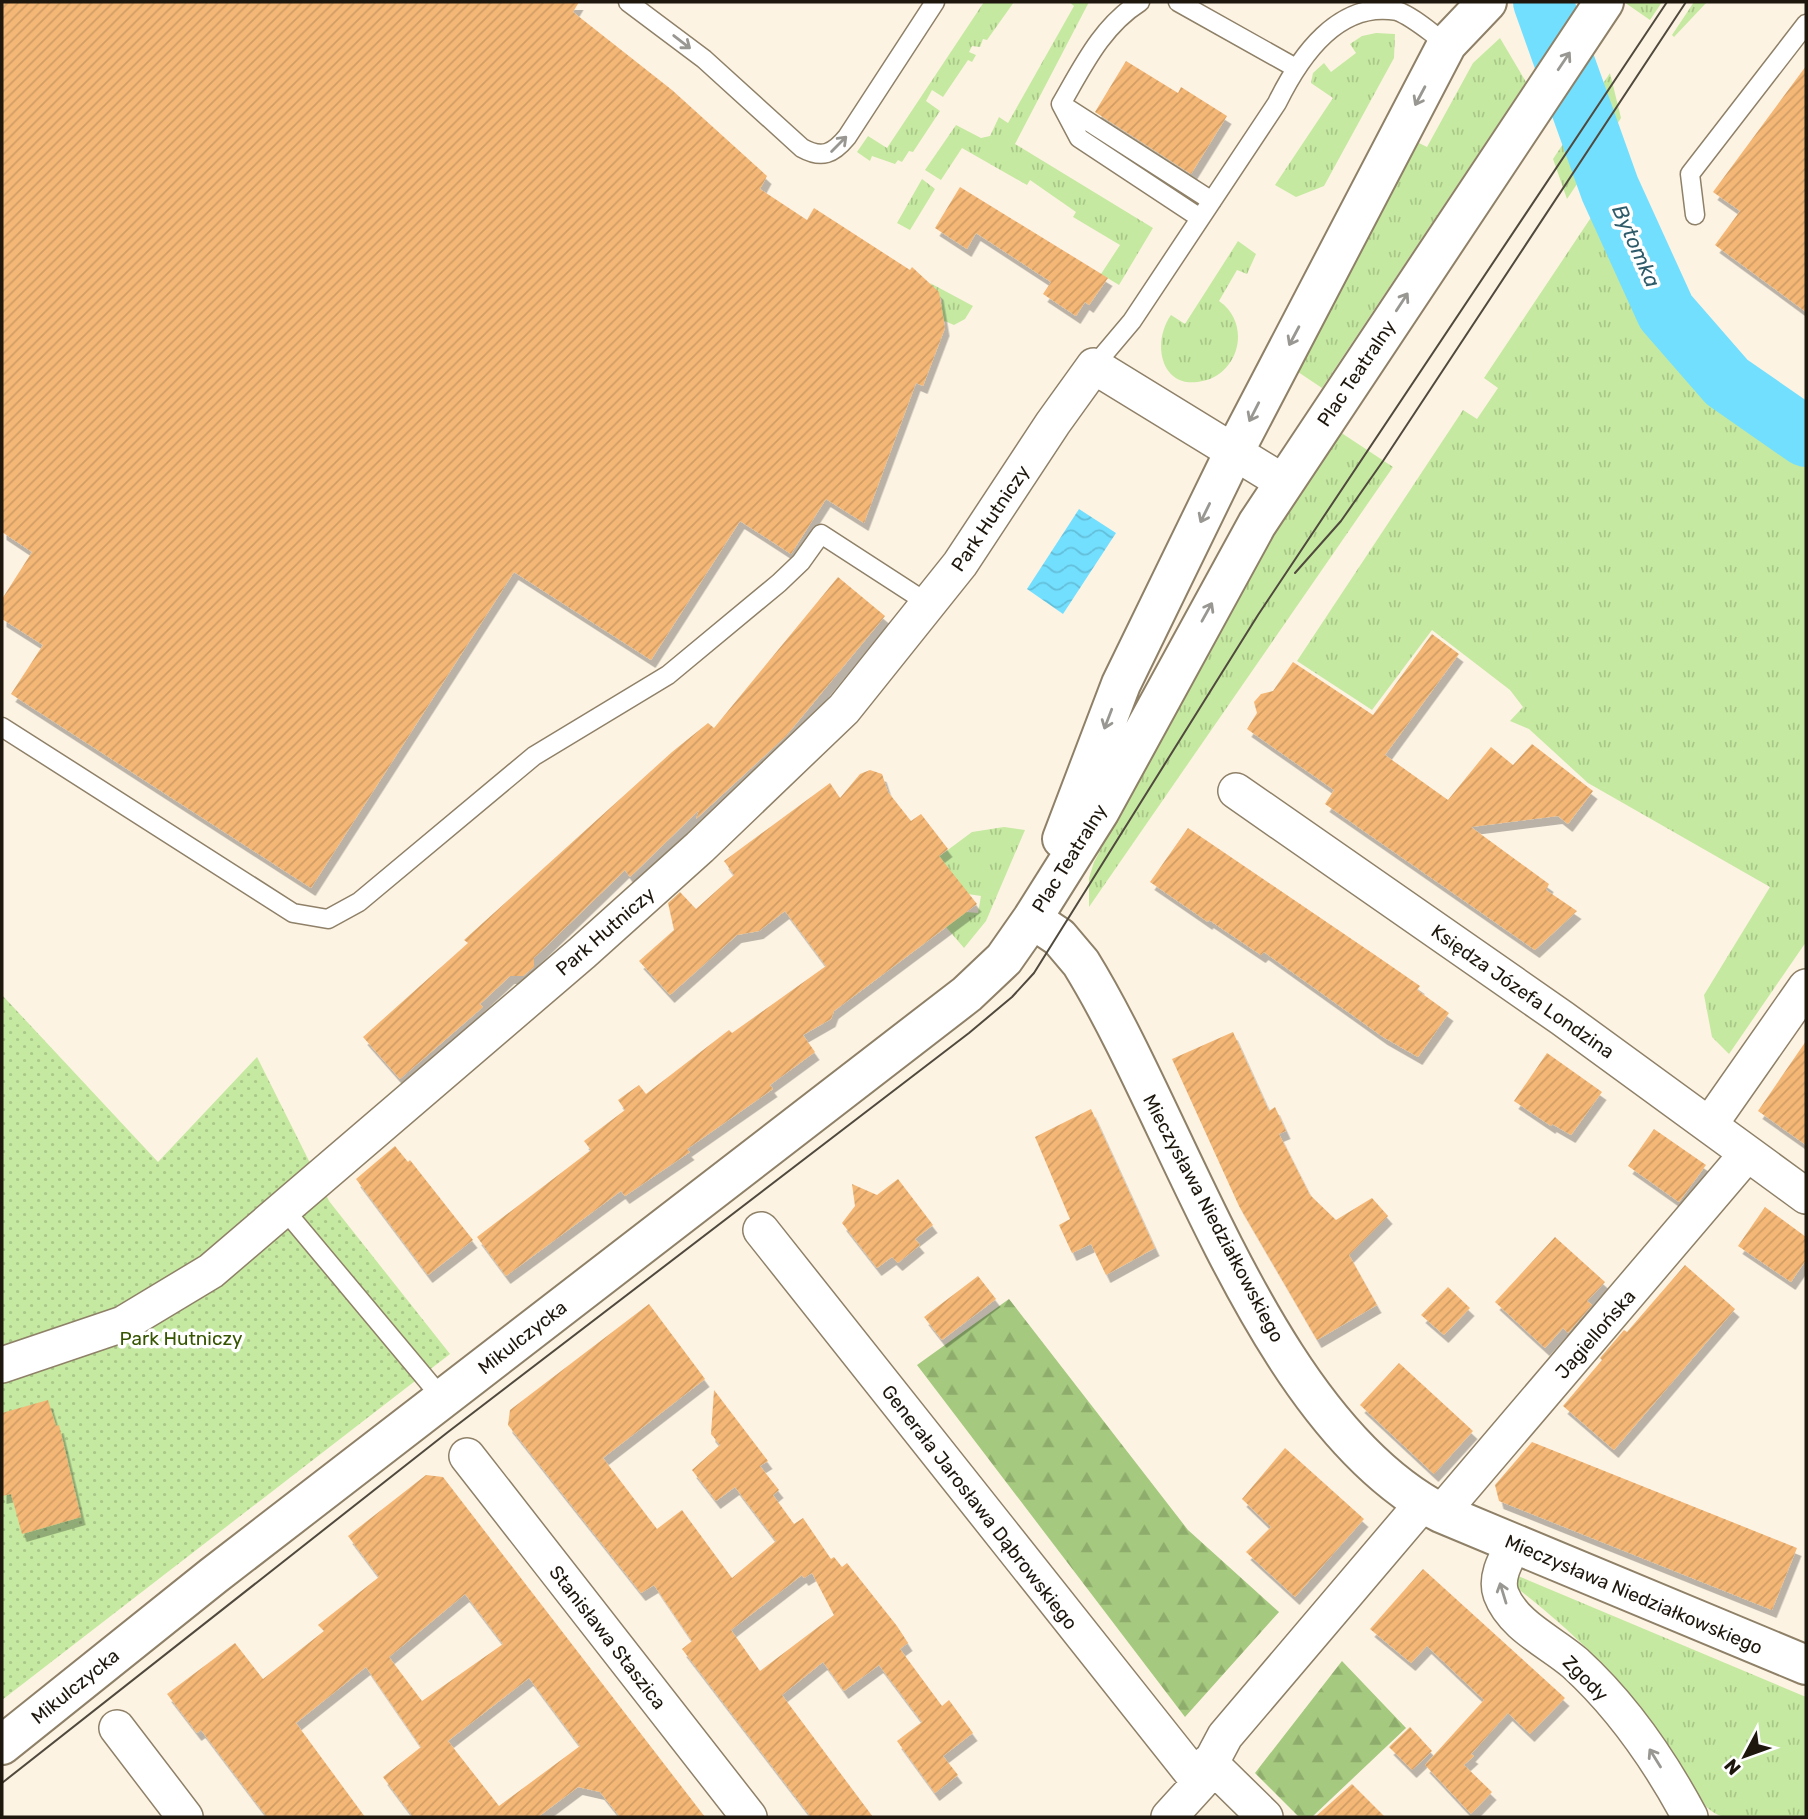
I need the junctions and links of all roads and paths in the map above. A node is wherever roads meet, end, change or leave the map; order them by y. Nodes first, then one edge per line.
1 (628, 2) edge
2 (935, 2) edge
3 (1140, 2) edge
4 (1178, 2) edge
5 (1488, 2) edge
6 (1599, 9) edge
7 (1806, 24) edge
8 (1447, 44) junction
9 (1294, 67) junction
10 (1061, 104) junction
11 (1212, 201) junction
12 (1695, 215) dead end
13 (1200, 218) junction
14 (1094, 366) junction
15 (1234, 452) junction
16 (1283, 482) junction
17 (929, 604) junction
18 (2, 727) edge
19 (1236, 791) dead end
20 (1032, 919) junction
21 (1806, 987) edge
22 (1710, 1124) junction
23 (1747, 1154) junction
24 (1806, 1196) edge
25 (283, 1208) junction
26 (761, 1230) dead end
27 (2, 1364) edge
28 (442, 1398) junction
29 (467, 1456) dead end
30 (1432, 1508) junction
31 (1514, 1544) junction
32 (1806, 1665) edge
33 (117, 1728) dead end
34 (2, 1745) edge
35 (1205, 1772) junction
36 (185, 1817) edge
37 (749, 1817) edge
38 (1169, 1817) edge
39 (1265, 1817) edge
40 (1689, 1817) edge

1 -> 2 lane
3 - 10 lane
4 - 9 lane
5 - 8 main road, Plac Teatralny
16 -> 6 main road, Plac Teatralny
7 - 12 lane
8 - 9 lane
8 -> 15 main road, Plac Teatralny
9 - 11 lane
10 - 11 lane
10 - 13 lane
11 - 13 lane
13 - 14 lane
14 - 15 street
14 - 17 street, Park Hutniczy
15 - 16 street
15 -> 20 main road, Plac Teatralny
20 -> 16 main road, Plac Teatralny
17 - 18 lane
17 - 25 street, Park Hutniczy
19 - 22 street, Księdza Józefa Londzina
20 - 28 main road, Mikulczycka
20 - 30 main road, Mieczysława Niedziałkowskiego
21 - 22 street
22 - 23 street, Księdza Józefa Londzina
23 - 24 street, Księdza Józefa Londzina
23 - 30 street, Jagiellońska
25 - 27 street, Park Hutniczy
25 - 28 lane
26 - 35 street, Generała Jarosława Dąbrowskiego
28 - 34 main road, Mikulczycka
29 - 37 street, Stanisława Staszica
30 - 31 main road, Mieczysława Niedziałkowskiego
30 - 35 street, Jagiellońska
31 - 32 main road, Mieczysława Niedziałkowskiego
40 -> 31 street, Zgody
33 - 36 street
35 - 38 street, Jagiellońska
35 - 39 street, Generała Jarosława Dąbrowskiego

